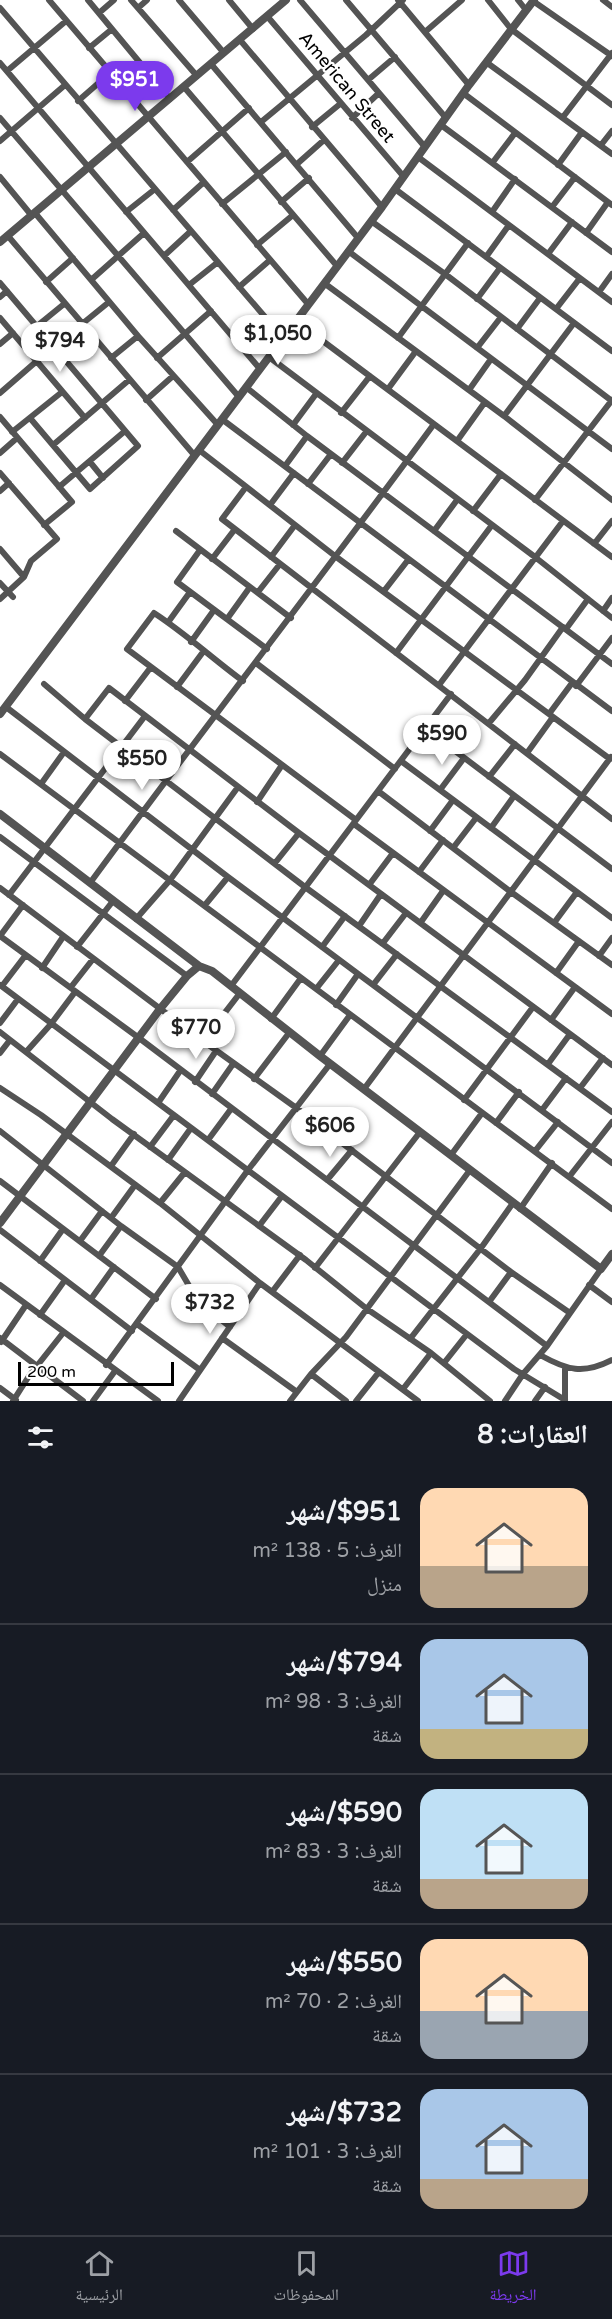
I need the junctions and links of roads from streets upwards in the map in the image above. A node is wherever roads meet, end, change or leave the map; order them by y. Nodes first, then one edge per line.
1 (49, 0) edge
2 (88, 0) edge
3 (114, 0) edge
4 (131, 0) edge
5 (147, 0) edge
6 (179, 0) edge
7 (229, 0) edge
8 (300, 0) edge
9 (346, 0) edge
10 (462, 0) edge
11 (488, 0) edge
12 (518, 0) edge
13 (534, 0) edge
14 (603, 0) edge
15 (400, 1) edge
16 (281, 2) edge
17 (612, 7) edge
18 (0, 8) edge
19 (138, 8) junction
20 (526, 10) junction
21 (99, 13) junction
22 (267, 16) junction
23 (66, 21) junction
24 (253, 28) junction
25 (112, 29) junction
26 (511, 29) junction
27 (371, 30) junction
28 (425, 32) junction
29 (240, 40) junction
30 (33, 48) junction
31 (89, 48) junction
32 (345, 52) junction
33 (224, 53) junction
34 (611, 54) edge
35 (395, 57) junction
36 (486, 62) junction
37 (0, 63) edge
38 (211, 64) junction
39 (7, 71) junction
40 (110, 73) junction
41 (197, 76) junction
42 (316, 76) junction
43 (368, 80) junction
44 (65, 85) junction
45 (469, 85) junction
46 (587, 86) junction
47 (184, 87) junction
48 (379, 93) junction
49 (463, 93) junction
50 (170, 99) junction
51 (290, 99) junction
52 (78, 101) junction
53 (340, 104) junction
54 (612, 105) edge
55 (249, 108) junction
56 (38, 109) junction
57 (563, 117) junction
58 (0, 118) edge
59 (148, 118) junction
60 (352, 118) junction
61 (261, 122) junction
62 (443, 122) junction
63 (312, 127) junction
64 (222, 131) junction
65 (612, 131) edge
66 (11, 132) junction
67 (582, 132) junction
68 (515, 133) junction
69 (324, 140) junction
70 (0, 141) edge
71 (116, 144) junction
72 (601, 145) junction
73 (425, 147) junction
74 (286, 152) junction
75 (612, 154) edge
76 (418, 157) junction
77 (187, 162) junction
78 (492, 162) junction
79 (297, 164) junction
80 (558, 165) junction
81 (88, 166) junction
82 (258, 174) junction
83 (0, 177) edge
84 (404, 177) junction
85 (575, 177) junction
86 (309, 178) junction
87 (515, 179) junction
88 (204, 182) junction
89 (6, 184) junction
90 (0, 189) edge
91 (155, 189) junction
92 (395, 189) junction
93 (61, 190) junction
94 (281, 202) junction
95 (222, 204) junction
96 (610, 204) edge
97 (382, 207) junction
98 (552, 207) junction
99 (173, 210) junction
100 (126, 212) junction
101 (492, 212) junction
102 (33, 214) junction
103 (293, 215) junction
104 (371, 221) junction
105 (572, 222) junction
106 (510, 225) junction
107 (191, 231) junction
108 (586, 232) junction
109 (144, 233) junction
110 (8, 236) junction
111 (358, 238) junction
112 (0, 242) edge
113 (468, 243) junction
114 (257, 246) junction
115 (348, 251) junction
116 (612, 252) edge
117 (549, 254) junction
118 (165, 255) junction
119 (119, 256) junction
120 (486, 257) junction
121 (73, 258) junction
122 (270, 260) junction
123 (218, 262) junction
124 (337, 266) junction
125 (500, 268) junction
126 (444, 274) junction
127 (612, 274) edge
128 (580, 278) junction
129 (91, 280) junction
130 (46, 282) junction
131 (0, 283) edge
132 (324, 283) junction
133 (189, 285) junction
134 (239, 287) junction
135 (7, 291) junction
136 (599, 292) junction
137 (0, 297) edge
138 (540, 298) junction
139 (477, 299) junction
140 (109, 302) junction
141 (612, 302) edge
142 (64, 304) junction
143 (308, 304) junction
144 (422, 306) junction
145 (556, 309) junction
146 (211, 311) junction
147 (501, 317) junction
148 (0, 318) edge
149 (296, 321) junction
150 (574, 323) junction
151 (82, 324) junction
152 (36, 326) junction
153 (517, 329) junction
154 (13, 333) junction
155 (185, 335) junction
156 (138, 336) junction
157 (283, 338) junction
158 (398, 338) junction
159 (0, 344) edge
160 (53, 346) junction
161 (477, 348) junction
162 (416, 351) junction
163 (612, 351) edge
164 (550, 354) junction
165 (269, 357) junction
166 (111, 358) junction
167 (157, 358) junction
168 (491, 358) junction
169 (36, 361) junction
170 (260, 369) junction
171 (173, 376) junction
172 (370, 376) junction
173 (129, 380) junction
174 (526, 385) junction
175 (246, 388) junction
176 (388, 389) junction
177 (469, 390) junction
178 (62, 392) junction
179 (0, 393) edge
180 (316, 394) junction
181 (239, 397) junction
182 (146, 400) junction
183 (612, 401) edge
184 (485, 402) junction
185 (102, 404) junction
186 (341, 413) junction
187 (504, 416) junction
188 (0, 417) edge
189 (30, 418) junction
190 (85, 418) junction
191 (220, 423) junction
192 (434, 424) junction
193 (293, 425) junction
194 (125, 431) junction
195 (12, 432) junction
196 (366, 432) junction
197 (588, 432) junction
198 (308, 436) junction
199 (18, 438) junction
200 (457, 441) junction
201 (53, 445) junction
202 (612, 449) edge
203 (0, 453) edge
204 (197, 453) junction
205 (331, 454) junction
206 (90, 462) junction
207 (342, 462) junction
208 (406, 462) junction
209 (564, 463) junction
210 (285, 466) junction
211 (76, 473) junction
212 (294, 473) junction
213 (0, 474) edge
214 (501, 474) junction
215 (103, 478) junction
216 (9, 483) junction
217 (308, 484) junction
218 (59, 487) junction
219 (246, 487) junction
220 (0, 491) edge
221 (382, 493) junction
222 (457, 500) junction
223 (535, 500) junction
224 (612, 500) edge
225 (270, 505) junction
226 (473, 512) junction
227 (563, 521) junction
228 (612, 521) edge
229 (360, 523) junction
230 (44, 525) junction
231 (295, 525) junction
232 (492, 525) junction
233 (235, 530) junction
234 (176, 531) dead end
235 (434, 531) junction
236 (594, 544) junction
237 (0, 549) edge
238 (200, 550) junction
239 (335, 556) junction
240 (468, 556) junction
241 (272, 557) junction
242 (535, 557) junction
243 (612, 557) edge
244 (212, 559) junction
245 (408, 560) junction
246 (280, 564) junction
247 (24, 577) junction
248 (0, 583) edge
249 (250, 587) junction
250 (312, 588) junction
251 (444, 588) junction
252 (512, 588) junction
253 (384, 591) junction
254 (190, 592) junction
255 (258, 592) junction
256 (10, 595) junction
257 (588, 598) junction
258 (612, 598) edge
259 (0, 599) edge
260 (214, 610) junction
261 (603, 611) junction
262 (291, 618) junction
263 (612, 618) edge
264 (227, 619) junction
265 (421, 619) junction
266 (489, 620) junction
267 (168, 621) junction
268 (564, 628) junction
269 (612, 638) edge
270 (191, 642) junction
271 (267, 649) junction
272 (203, 652) junction
273 (464, 652) junction
274 (396, 653) junction
275 (600, 655) junction
276 (540, 658) junction
277 (256, 663) junction
278 (612, 663) edge
279 (151, 667) junction
280 (243, 681) junction
281 (44, 684) dead end
282 (574, 684) junction
283 (439, 685) junction
284 (177, 687) junction
285 (517, 690) junction
286 (451, 694) junction
287 (125, 701) junction
288 (6, 707) junction
289 (612, 711) edge
290 (0, 714) edge
291 (215, 715) junction
292 (145, 716) junction
293 (551, 716) junction
294 (85, 718) junction
295 (489, 723) junction
296 (426, 729) junction
297 (515, 744) junction
298 (121, 746) junction
299 (189, 748) junction
300 (64, 752) junction
301 (527, 753) junction
302 (0, 754) edge
303 (464, 758) junction
304 (609, 760) edge
305 (401, 761) junction
306 (282, 765) junction
307 (395, 769) junction
308 (612, 770) edge
309 (97, 777) junction
310 (489, 777) junction
311 (165, 780) junction
312 (41, 784) junction
313 (238, 788) junction
314 (440, 790) junction
315 (378, 791) junction
316 (582, 795) junction
317 (513, 796) junction
318 (453, 800) junction
319 (257, 802) junction
320 (73, 809) junction
321 (142, 810) junction
322 (0, 814) edge
323 (216, 817) junction
324 (476, 818) junction
325 (612, 819) edge
326 (355, 822) junction
327 (491, 828) junction
328 (557, 829) junction
329 (430, 831) junction
330 (298, 833) junction
331 (0, 837) edge
332 (443, 840) junction
333 (120, 842) junction
334 (453, 848) junction
335 (45, 849) junction
336 (192, 849) junction
337 (393, 853) junction
338 (329, 855) junction
339 (534, 860) junction
340 (34, 862) junction
341 (275, 863) junction
342 (612, 869) edge
343 (419, 872) junction
344 (228, 877) junction
345 (170, 880) junction
346 (90, 883) junction
347 (369, 885) junction
348 (305, 887) junction
349 (0, 888) edge
350 (443, 891) junction
351 (511, 892) junction
352 (577, 892) junction
353 (381, 894) junction
354 (9, 895) junction
355 (113, 901) junction
356 (23, 905) junction
357 (205, 906) junction
358 (104, 913) junction
359 (406, 913) junction
360 (345, 916) junction
361 (282, 917) junction
362 (612, 918) edge
363 (136, 919) junction
364 (421, 922) junction
365 (488, 923) junction
366 (554, 923) junction
367 (359, 926) junction
368 (0, 936) edge
369 (63, 937) junction
370 (612, 938) edge
371 (579, 941) junction
372 (383, 943) junction
373 (259, 946) junction
374 (77, 947) junction
375 (322, 947) junction
376 (397, 954) junction
377 (464, 955) junction
378 (25, 956) junction
379 (599, 956) junction
380 (93, 959) junction
381 (339, 960) junction
382 (612, 965) edge
383 (199, 966) junction
384 (42, 968) junction
385 (556, 973) junction
386 (358, 974) junction
387 (187, 976) junction
388 (301, 978) junction
389 (373, 985) junction
390 (1, 986) edge
391 (231, 986) junction
392 (442, 986) junction
393 (575, 987) junction
394 (73, 989) junction
395 (316, 989) junction
396 (240, 993) junction
397 (18, 999) junction
398 (336, 1005) junction
399 (533, 1007) junction
400 (160, 1008) junction
401 (612, 1014) edge
402 (350, 1015) junction
403 (419, 1017) junction
404 (272, 1019) junction
405 (551, 1020) junction
406 (0, 1023) edge
407 (51, 1024) junction
408 (0, 1032) edge
409 (289, 1033) junction
410 (570, 1034) junction
411 (510, 1036) junction
412 (139, 1038) junction
413 (10, 1040) junction
414 (203, 1041) junction
415 (395, 1048) junction
416 (216, 1051) junction
417 (27, 1052) junction
418 (0, 1053) edge
419 (320, 1056) junction
420 (603, 1058) junction
421 (233, 1064) junction
422 (330, 1064) junction
423 (548, 1064) junction
424 (612, 1065) edge
425 (486, 1068) junction
426 (113, 1071) junction
427 (180, 1071) junction
428 (566, 1078) junction
429 (254, 1079) junction
430 (195, 1082) junction
431 (0, 1088) edge
432 (580, 1088) junction
433 (364, 1089) junction
434 (519, 1092) junction
435 (212, 1094) junction
436 (464, 1100) junction
437 (91, 1101) junction
438 (158, 1103) junction
439 (295, 1107) junction
440 (231, 1108) junction
441 (542, 1110) junction
442 (612, 1112) edge
443 (482, 1113) junction
444 (174, 1115) junction
445 (558, 1122) junction
446 (612, 1122) edge
447 (496, 1123) junction
448 (191, 1128) junction
449 (0, 1131) edge
450 (420, 1132) junction
451 (66, 1133) junction
452 (134, 1134) junction
453 (272, 1139) junction
454 (208, 1140) junction
455 (150, 1147) junction
456 (592, 1148) junction
457 (352, 1150) junction
458 (535, 1151) junction
459 (451, 1155) junction
460 (168, 1160) junction
461 (552, 1163) junction
462 (612, 1163) edge
463 (44, 1164) junction
464 (111, 1166) junction
465 (248, 1170) junction
466 (470, 1170) junction
467 (185, 1172) junction
468 (386, 1176) junction
469 (569, 1177) junction
470 (327, 1180) junction
471 (0, 1181) edge
472 (135, 1185) junction
473 (21, 1196) junction
474 (282, 1196) junction
475 (225, 1202) junction
476 (160, 1203) junction
477 (513, 1203) junction
478 (363, 1207) junction
479 (520, 1209) junction
480 (612, 1209) edge
481 (102, 1211) junction
482 (437, 1214) junction
483 (111, 1218) junction
484 (0, 1223) edge
485 (122, 1226) junction
486 (259, 1226) junction
487 (63, 1229) junction
488 (0, 1230) edge
489 (201, 1234) junction
490 (339, 1239) junction
491 (80, 1241) junction
492 (413, 1246) junction
493 (482, 1248) junction
494 (612, 1254) edge
495 (300, 1255) junction
496 (99, 1256) junction
497 (40, 1260) junction
498 (114, 1267) junction
499 (178, 1267) junction
500 (315, 1268) junction
501 (601, 1269) junction
502 (511, 1272) junction
503 (390, 1278) junction
504 (457, 1279) junction
505 (65, 1280) junction
506 (260, 1283) junction
507 (589, 1285) junction
508 (0, 1286) edge
509 (272, 1292) junction
510 (91, 1299) junction
511 (156, 1299) junction
512 (489, 1302) junction
513 (612, 1302) edge
514 (26, 1305) junction
515 (366, 1309) junction
516 (434, 1310) junction
517 (570, 1314) junction
518 (40, 1316) junction
519 (137, 1324) junction
520 (230, 1327) junction
521 (132, 1331) junction
522 (63, 1333) junction
523 (467, 1334) junction
524 (222, 1338) junction
525 (410, 1339) junction
526 (1, 1341) edge
527 (340, 1343) junction
528 (547, 1346) junction
529 (431, 1353) junction
530 (540, 1356) junction
531 (612, 1360) edge
532 (444, 1363) junction
533 (106, 1365) junction
534 (38, 1366) junction
535 (565, 1369) junction
536 (200, 1370) junction
537 (115, 1371) junction
538 (379, 1371) junction
539 (311, 1374) junction
540 (523, 1374) junction
541 (545, 1387) junction
542 (0, 1388) edge
543 (403, 1389) junction
544 (297, 1392) junction
545 (15, 1400) edge
546 (565, 1400) edge
547 (83, 1401) edge
548 (93, 1401) edge
549 (158, 1401) edge
550 (179, 1401) edge
551 (290, 1401) edge
552 (346, 1401) edge
553 (356, 1401) edge
554 (418, 1401) edge
555 (490, 1401) edge
556 (505, 1401) edge
557 (535, 1401) edge

1 - 23 street
2 - 21 street
3 - 21 street
4 - 19 street
5 - 19 street
6 - 33 street
7 - 24 street
8 - 32 street
9 - 27 street
10 - 28 street
11 - 26 street
12 - 20 street
13 - 20 street
13 - 34 street
14 - 17 street
15 - 27 street
15 - 28 street
16 - 22 street
18 - 30 street
19 - 41 street
20 - 26 street
21 - 25 street
22 - 24 street
22 - 42 street, American Street
23 - 30 street
23 - 31 street
24 - 29 street
25 - 31 street
25 - 50 street
26 - 36 street
26 - 46 street
27 - 32 street
27 - 35 street
28 - 45 street
29 - 33 street
29 - 51 street
30 - 39 street
30 - 44 street
31 - 40 street
32 - 42 street
32 - 43 street
33 - 38 street
34 - 46 street
35 - 43 street
35 - 62 street
36 - 45 street
36 - 57 street
37 - 39 street
38 - 41 street
38 - 55 street
39 - 56 street
40 - 52 street
40 - 59 street
41 - 47 street
42 - 51 street
42 - 53 street, American Street
43 - 48 street
44 - 52 street
44 - 56 street
45 - 49 street
46 - 54 street
46 - 57 street
47 - 50 street
47 - 64 street
48 - 60 street
48 - 73 street
49 - 62 street
49 - 68 street
50 - 59 street
51 - 61 street
51 - 63 street
52 - 71 street
53 - 60 street, American Street
53 - 63 street
55 - 61 street
55 - 64 street
56 - 66 street
56 - 81 street
57 - 67 street
58 - 66 street
59 - 71 street
59 - 77 street
60 - 84 street, American Street
61 - 74 street
62 - 73 street
62 - 78 street
63 - 69 street
64 - 77 street
64 - 82 street
65 - 72 street
66 - 70 street
66 - 93 street
67 - 72 street
67 - 80 street
68 - 78 street
68 - 80 street
69 - 79 street
69 - 97 street
71 - 81 street
71 - 91 street
72 - 75 street
73 - 76 street
74 - 79 street
74 - 82 street
76 - 84 street
76 - 101 street
77 - 88 street
78 - 87 street
79 - 86 street
80 - 85 street
81 - 93 street
81 - 100 street
82 - 94 street
82 - 95 street
83 - 89 street
84 - 92 street
85 - 96 street
85 - 98 street
86 - 94 street
86 - 111 street
87 - 98 street
87 - 101 street
88 - 95 street
88 - 99 street
89 - 90 street
89 - 102 street
91 - 99 street
91 - 100 street
92 - 97 street
92 - 113 street
93 - 102 street
93 - 119 street
94 - 103 street
95 - 114 street
96 - 108 street
97 - 104 street
98 - 105 street
99 - 107 street
100 - 109 street
101 - 106 street
102 - 110 street
102 - 121 street
103 - 114 street
103 - 124 street
104 - 111 street
104 - 126 street
105 - 108 street
105 - 117 street
106 - 117 street
106 - 120 street
107 - 118 street
107 - 123 street
108 - 116 street
109 - 118 street
109 - 119 street
110 - 112 street
110 - 130 street
111 - 115 street
113 - 120 street
113 - 126 street
114 - 122 street
115 - 124 street
115 - 144 street
117 - 128 street
118 - 133 street
119 - 129 street
119 - 155 street
120 - 125 street
121 - 129 street
121 - 130 street
122 - 134 street
122 - 143 street
123 - 133 street
123 - 134 street
124 - 132 street
125 - 138 street
125 - 139 street
126 - 139 street
126 - 144 street
127 - 136 street
128 - 136 street
128 - 145 street
129 - 140 street
130 - 142 street
131 - 135 street
132 - 143 street
132 - 158 street
133 - 146 street
134 - 157 street
135 - 137 street
135 - 152 street
136 - 141 street
138 - 145 street
138 - 153 street
139 - 147 street
140 - 151 street
140 - 156 street
142 - 151 street
142 - 152 street
143 - 149 street
144 - 158 street
144 - 161 street
145 - 150 street
146 - 155 street
146 - 170 street
147 - 153 street
147 - 161 street
148 - 154 street
149 - 157 street
149 - 172 street
150 - 163 street
150 - 164 street
151 - 166 street
152 - 160 street
153 - 164 street
154 - 159 street
154 - 169 street
155 - 167 street
155 - 181 street
156 - 166 street
156 - 167 street
157 - 165 street
158 - 162 street
160 - 169 street
160 - 185 street
161 - 168 street
162 - 176 street
162 - 177 street
164 - 174 street
164 - 183 street
165 - 170 street
165 - 180 street
166 - 173 street
167 - 171 street
168 - 174 street
168 - 177 street
169 - 178 street
169 - 179 street
170 - 175 street
171 - 182 street
171 - 191 street
172 - 176 street
172 - 186 street
173 - 182 street
173 - 185 street
174 - 187 street
174 - 197 street
175 - 181 street
175 - 193 street
176 - 192 street
177 - 184 street
178 - 189 street
178 - 190 street
180 - 186 street
180 - 193 street
181 - 191 street
182 - 204 street
183 - 197 street
184 - 187 street
184 - 200 street
185 - 190 street
185 - 194 street
186 - 196 street
187 - 209 street
188 - 195 street
189 - 195 street
189 - 201 street
190 - 201 street
191 - 204 street
191 - 210 street
192 - 200 street
192 - 208 street
193 - 198 street
194 - 206 street
194 - 215 street
195 - 199 street
196 - 207 street
196 - 208 street
197 - 202 street
197 - 209 street
198 - 205 street
198 - 210 street
199 - 203 street
199 - 218 street
200 - 214 street
201 - 211 street
204 - 219 street
204 - 288 street
205 - 207 street
205 - 217 street
206 - 211 street
206 - 215 street
207 - 221 street
208 - 221 street
208 - 222 street
209 - 223 street
209 - 224 street
210 - 212 street
211 - 215 street
211 - 218 street
212 - 217 street
212 - 225 street
213 - 216 street
214 - 223 street
214 - 226 street
216 - 220 street
216 - 230 street
217 - 229 street
218 - 230 street
219 - 225 street
219 - 233 street
221 - 229 street
221 - 235 street
222 - 226 street
222 - 235 street
223 - 227 street
225 - 231 street
226 - 232 street
227 - 236 street
227 - 242 street
228 - 236 street
229 - 239 street
229 - 245 street
230 - 247 street
231 - 239 street
231 - 241 street
232 - 240 street
232 - 242 street
233 - 241 street
233 - 244 street
234 - 238 street
235 - 240 street
236 - 243 street
237 - 247 street
238 - 244 street
238 - 254 street
239 - 250 street
239 - 253 street
240 - 251 street
240 - 252 street
241 - 246 street
242 - 252 street
242 - 257 street
244 - 249 street
245 - 251 street
245 - 253 street
246 - 250 street
246 - 255 street
247 - 256 street
248 - 256 street
249 - 255 street
249 - 264 street
250 - 262 street
250 - 274 street
251 - 265 street
251 - 266 street
252 - 266 street
252 - 268 street
253 - 265 street
254 - 260 street
254 - 267 street
255 - 262 street
256 - 259 street
257 - 261 street
257 - 268 street
258 - 261 street
260 - 264 street
260 - 270 street
261 - 263 street
262 - 271 street
264 - 271 street
265 - 273 street
265 - 274 street
266 - 273 street
266 - 276 street
267 - 270 street
267 - 279 street
268 - 275 street
268 - 276 street
269 - 275 street
270 - 272 street
271 - 277 street
272 - 280 street
272 - 284 street
273 - 283 street
273 - 285 street
274 - 283 street
275 - 278 street
275 - 282 street
276 - 282 street
276 - 285 street
277 - 280 street
277 - 307 street
279 - 284 street
279 - 287 street
280 - 291 street
281 - 294 street
282 - 289 street
282 - 293 street
283 - 286 street
284 - 291 street
285 - 293 street
285 - 295 street
286 - 295 street
286 - 296 street
287 - 292 street
287 - 294 street
288 - 290 street
288 - 300 street
291 - 299 street
291 - 306 street
292 - 298 street
292 - 299 street
293 - 301 street
293 - 304 street
294 - 298 street
295 - 297 street
296 - 303 street
296 - 305 street
297 - 301 street
297 - 310 street
298 - 309 street
298 - 311 street
299 - 311 street
299 - 313 street
300 - 309 street
300 - 312 street
301 - 316 street
302 - 312 street
303 - 310 street
303 - 314 street
304 - 308 street
304 - 316 street
305 - 307 street
305 - 314 street
306 - 319 street
306 - 326 street
307 - 315 street
309 - 320 street
309 - 321 street
310 - 317 street
311 - 321 street
311 - 323 street
312 - 320 street
313 - 319 street
313 - 323 street
314 - 318 street
315 - 326 street
315 - 329 street
316 - 325 street
316 - 328 street
317 - 327 street
317 - 328 street
318 - 324 street
318 - 329 street
319 - 330 street
320 - 333 street
320 - 335 street
321 - 333 street
321 - 336 street
322 - 335 street
323 - 336 street
323 - 341 street
324 - 327 street
324 - 334 street
326 - 337 street
326 - 338 street
327 - 339 street
328 - 339 street
328 - 342 street
329 - 332 street
330 - 338 street
330 - 341 street
331 - 340 street
332 - 334 street
332 - 343 street
333 - 345 street
333 - 346 street
334 - 351 street
335 - 340 street
335 - 346 street
336 - 344 street
336 - 345 street
337 - 343 street
337 - 347 street
338 - 347 street
338 - 348 street
339 - 351 street
339 - 352 street
340 - 354 street
340 - 358 street
341 - 348 street
343 - 350 street
344 - 357 street
344 - 361 street
345 - 357 street
345 - 363 street
346 - 355 street
347 - 353 street
348 - 360 street
348 - 361 street
349 - 354 street
350 - 364 street
350 - 365 street
351 - 365 street
351 - 366 street
352 - 362 street
352 - 366 street
353 - 359 street
353 - 367 street
354 - 356 street
355 - 358 street
355 - 363 street
356 - 368 street
356 - 369 street
357 - 373 street
358 - 374 street
358 - 387 street
359 - 364 street
359 - 372 street
360 - 367 street
360 - 375 street
361 - 373 street
361 - 375 street
363 - 383 street
364 - 377 street
365 - 377 street
365 - 385 street
366 - 371 street
367 - 372 street
368 - 378 street
369 - 374 street
369 - 384 street
370 - 379 street
371 - 379 street
371 - 385 street
372 - 376 street
373 - 388 street
373 - 391 street
374 - 380 street
375 - 381 street
376 - 389 street
376 - 392 street
377 - 392 street
377 - 399 street
378 - 384 street
378 - 390 street
379 - 382 street
380 - 394 street
380 - 400 street
381 - 386 street
381 - 395 street
383 - 387 street
383 - 391 street
384 - 394 street
385 - 393 street
386 - 389 street
386 - 398 street
387 - 400 street
388 - 395 street
388 - 404 street
389 - 403 street
390 - 397 street
391 - 396 street
392 - 403 street
392 - 411 street
393 - 401 street
393 - 405 street
394 - 407 street
394 - 412 street
395 - 398 street
396 - 404 street
396 - 414 street
397 - 406 street
397 - 407 street
398 - 402 street
399 - 405 street
399 - 411 street
400 - 412 street
400 - 414 street
402 - 415 street
402 - 419 street
403 - 415 street
403 - 425 street
404 - 409 street
405 - 410 street
407 - 417 street
407 - 426 street
408 - 413 street
409 - 419 street
409 - 429 street
410 - 420 street
410 - 423 street
411 - 423 street
411 - 425 street
412 - 426 street
412 - 427 street
413 - 417 street
413 - 418 street
414 - 416 street
415 - 433 street
415 - 436 street
416 - 421 street
416 - 430 street
417 - 437 street
419 - 422 street
420 - 424 street
420 - 432 street
421 - 429 street
421 - 435 street
422 - 433 street
422 - 439 street
423 - 428 street
425 - 434 street
425 - 436 street
426 - 437 street
426 - 438 street
427 - 430 street
427 - 438 street
428 - 432 street
428 - 441 street
429 - 439 street
430 - 435 street
431 - 451 street
432 - 442 street
433 - 450 street
434 - 441 street
434 - 447 street
435 - 440 street
436 - 443 street
437 - 451 street
437 - 452 street
438 - 444 street
439 - 453 street
439 - 457 street
440 - 453 street
440 - 454 street
441 - 445 street
443 - 447 street
443 - 459 street
444 - 448 street
444 - 455 street
445 - 456 street
445 - 458 street
446 - 456 street
447 - 458 street
448 - 454 street
448 - 460 street
449 - 463 street
450 - 459 street
450 - 468 street
451 - 463 street
451 - 464 street
452 - 455 street
452 - 464 street
453 - 465 street
453 - 470 street
454 - 465 street
455 - 460 street
456 - 462 street
456 - 469 street
457 - 468 street
457 - 470 street
458 - 461 street
459 - 466 street
460 - 467 street
461 - 469 street
461 - 479 street
463 - 473 street
463 - 481 street
464 - 472 street
465 - 474 street
465 - 475 street
466 - 477 street
466 - 482 street
467 - 475 street
467 - 476 street
468 - 478 street
468 - 482 street
469 - 480 street
470 - 478 street
471 - 473 street
472 - 476 street
472 - 483 street
473 - 484 street
473 - 487 street
474 - 486 street
474 - 490 street
475 - 486 street
475 - 489 street
476 - 489 street
477 - 479 street
477 - 493 street
478 - 490 street
478 - 492 street
479 - 501 street
481 - 483 street
481 - 491 street
482 - 492 street
482 - 493 street
483 - 485 street
485 - 496 street
485 - 499 street
486 - 495 street
487 - 491 street
487 - 497 street
488 - 497 street
489 - 499 street
489 - 506 street
490 - 500 street
490 - 503 street
491 - 496 street
492 - 503 street
492 - 504 street
493 - 502 street
493 - 504 street
494 - 501 street
495 - 500 street
495 - 509 street
496 - 498 street
497 - 505 street
498 - 510 street
498 - 511 street
499 - 511 street
499 - 520 street
500 - 515 street
501 - 507 street
502 - 512 street
502 - 517 street
503 - 515 street
503 - 516 street
504 - 512 street
504 - 516 street
505 - 510 street
505 - 518 street
506 - 509 street
506 - 520 street
507 - 513 street
507 - 517 street
508 - 514 street
509 - 527 street
510 - 521 street
511 - 519 street
512 - 528 street
514 - 518 street
514 - 526 street
515 - 525 street
515 - 527 street
516 - 523 street
516 - 525 street
517 - 528 street
518 - 522 street
519 - 521 street
519 - 536 street
520 - 524 street
521 - 533 street
522 - 533 street
522 - 534 street
523 - 532 street
523 - 540 street
524 - 536 street
524 - 544 street
525 - 529 street
526 - 534 street
527 - 538 street
527 - 539 street
528 - 530 street
529 - 532 street
529 - 543 street
530 - 535 street
530 - 540 street
531 - 535 street
532 - 555 street
533 - 537 street
534 - 545 street
534 - 547 street
535 - 546 street
536 - 550 street
537 - 548 street
537 - 549 street
538 - 543 street
538 - 553 street
539 - 544 street
539 - 552 street
540 - 541 street
540 - 556 street
541 - 546 street
541 - 557 street
542 - 545 street
543 - 554 street
544 - 551 street

